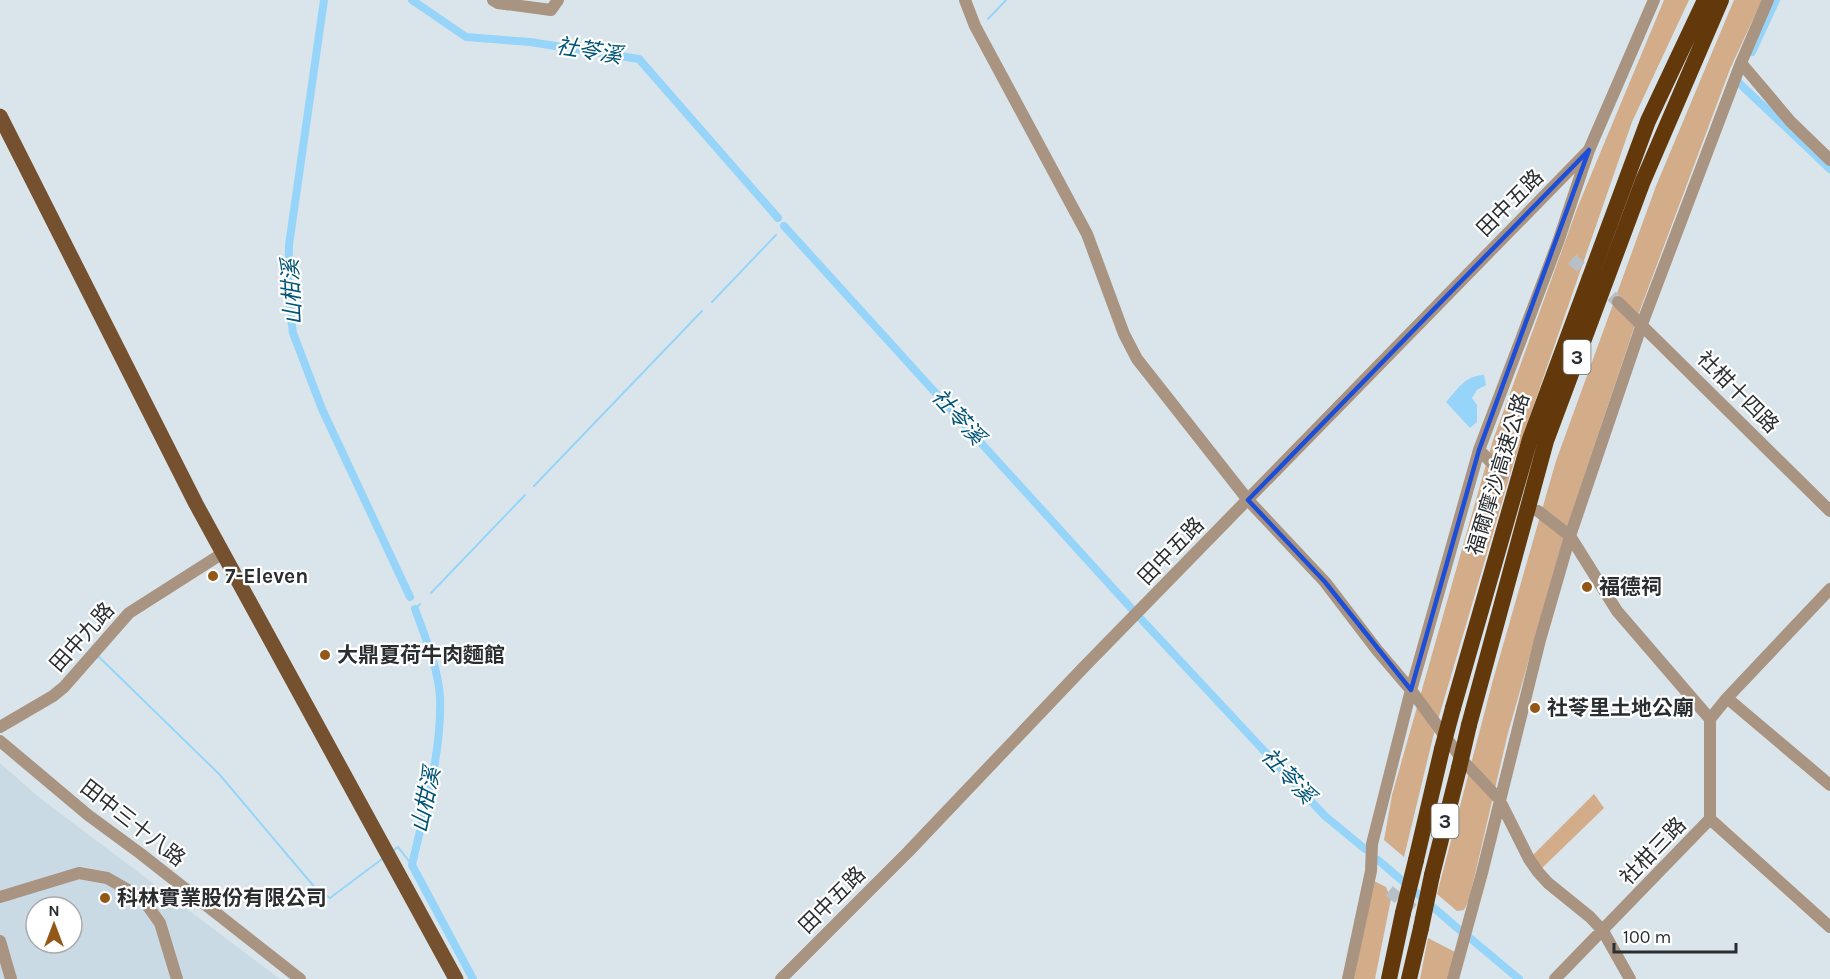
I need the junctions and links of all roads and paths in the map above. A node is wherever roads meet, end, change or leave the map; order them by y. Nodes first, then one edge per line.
1 (493, 0) edge
2 (558, 0) edge
3 (964, 0) edge
4 (1654, 0) edge
5 (1705, 0) edge
6 (1721, 0) edge
7 (1768, 0) edge
8 (1741, 63) junction
9 (0, 116) edge
10 (1589, 150) junction
11 (1830, 160) edge
12 (1618, 302) tunnel mouth
13 (1642, 324) junction
14 (1479, 450) junction
15 (1503, 474) dead end
16 (1248, 500) junction
17 (1538, 511) dead end
18 (1830, 511) edge
19 (1570, 536) junction
20 (223, 553) junction
21 (1830, 590) edge
22 (1411, 690) junction
23 (1727, 698) junction
24 (1710, 719) junction
25 (0, 727) edge
26 (0, 741) edge
27 (1830, 785) edge
28 (1499, 799) junction
29 (1710, 819) junction
30 (0, 897) edge
31 (1830, 927) edge
32 (1603, 931) junction
33 (0, 941) edge
34 (11, 979) edge
35 (177, 979) edge
36 (300, 979) edge
37 (456, 979) edge
38 (781, 979) edge
39 (1348, 979) edge
40 (1389, 979) edge
41 (1409, 979) edge
42 (1453, 979) edge
43 (1555, 979) edge
44 (1630, 979) edge

1 - 2 street
3 - 16 street
4 - 10 street
5 - 40 highway, 福爾摩沙高速公路 / 3, bridge
6 - 41 highway, 福爾摩沙高速公路 / 3, bridge
7 - 8 street
8 - 11 street
8 - 13 street
9 - 20 main road
10 - 14 street
10 - 16 street, 田中五路
12 - 13 street, 社柑十四路
13 - 18 street, 社柑十四路
13 - 19 street
14 - 15 street
14 - 22 street
16 - 22 street
16 - 38 street, 田中五路
17 - 19 street
19 - 24 street
19 - 28 street
20 - 25 street, 田中九路
20 - 37 main road
21 - 23 street
22 - 28 street
22 - 39 street
23 - 24 street
23 - 27 street
24 - 29 street, 社柑三路
26 - 36 street, 田中三十八路
28 - 32 street
28 - 42 street
29 - 31 street
29 - 32 street, 社柑三路
30 - 35 street
32 - 43 street, 社柑三路
32 - 44 street
33 - 34 street

